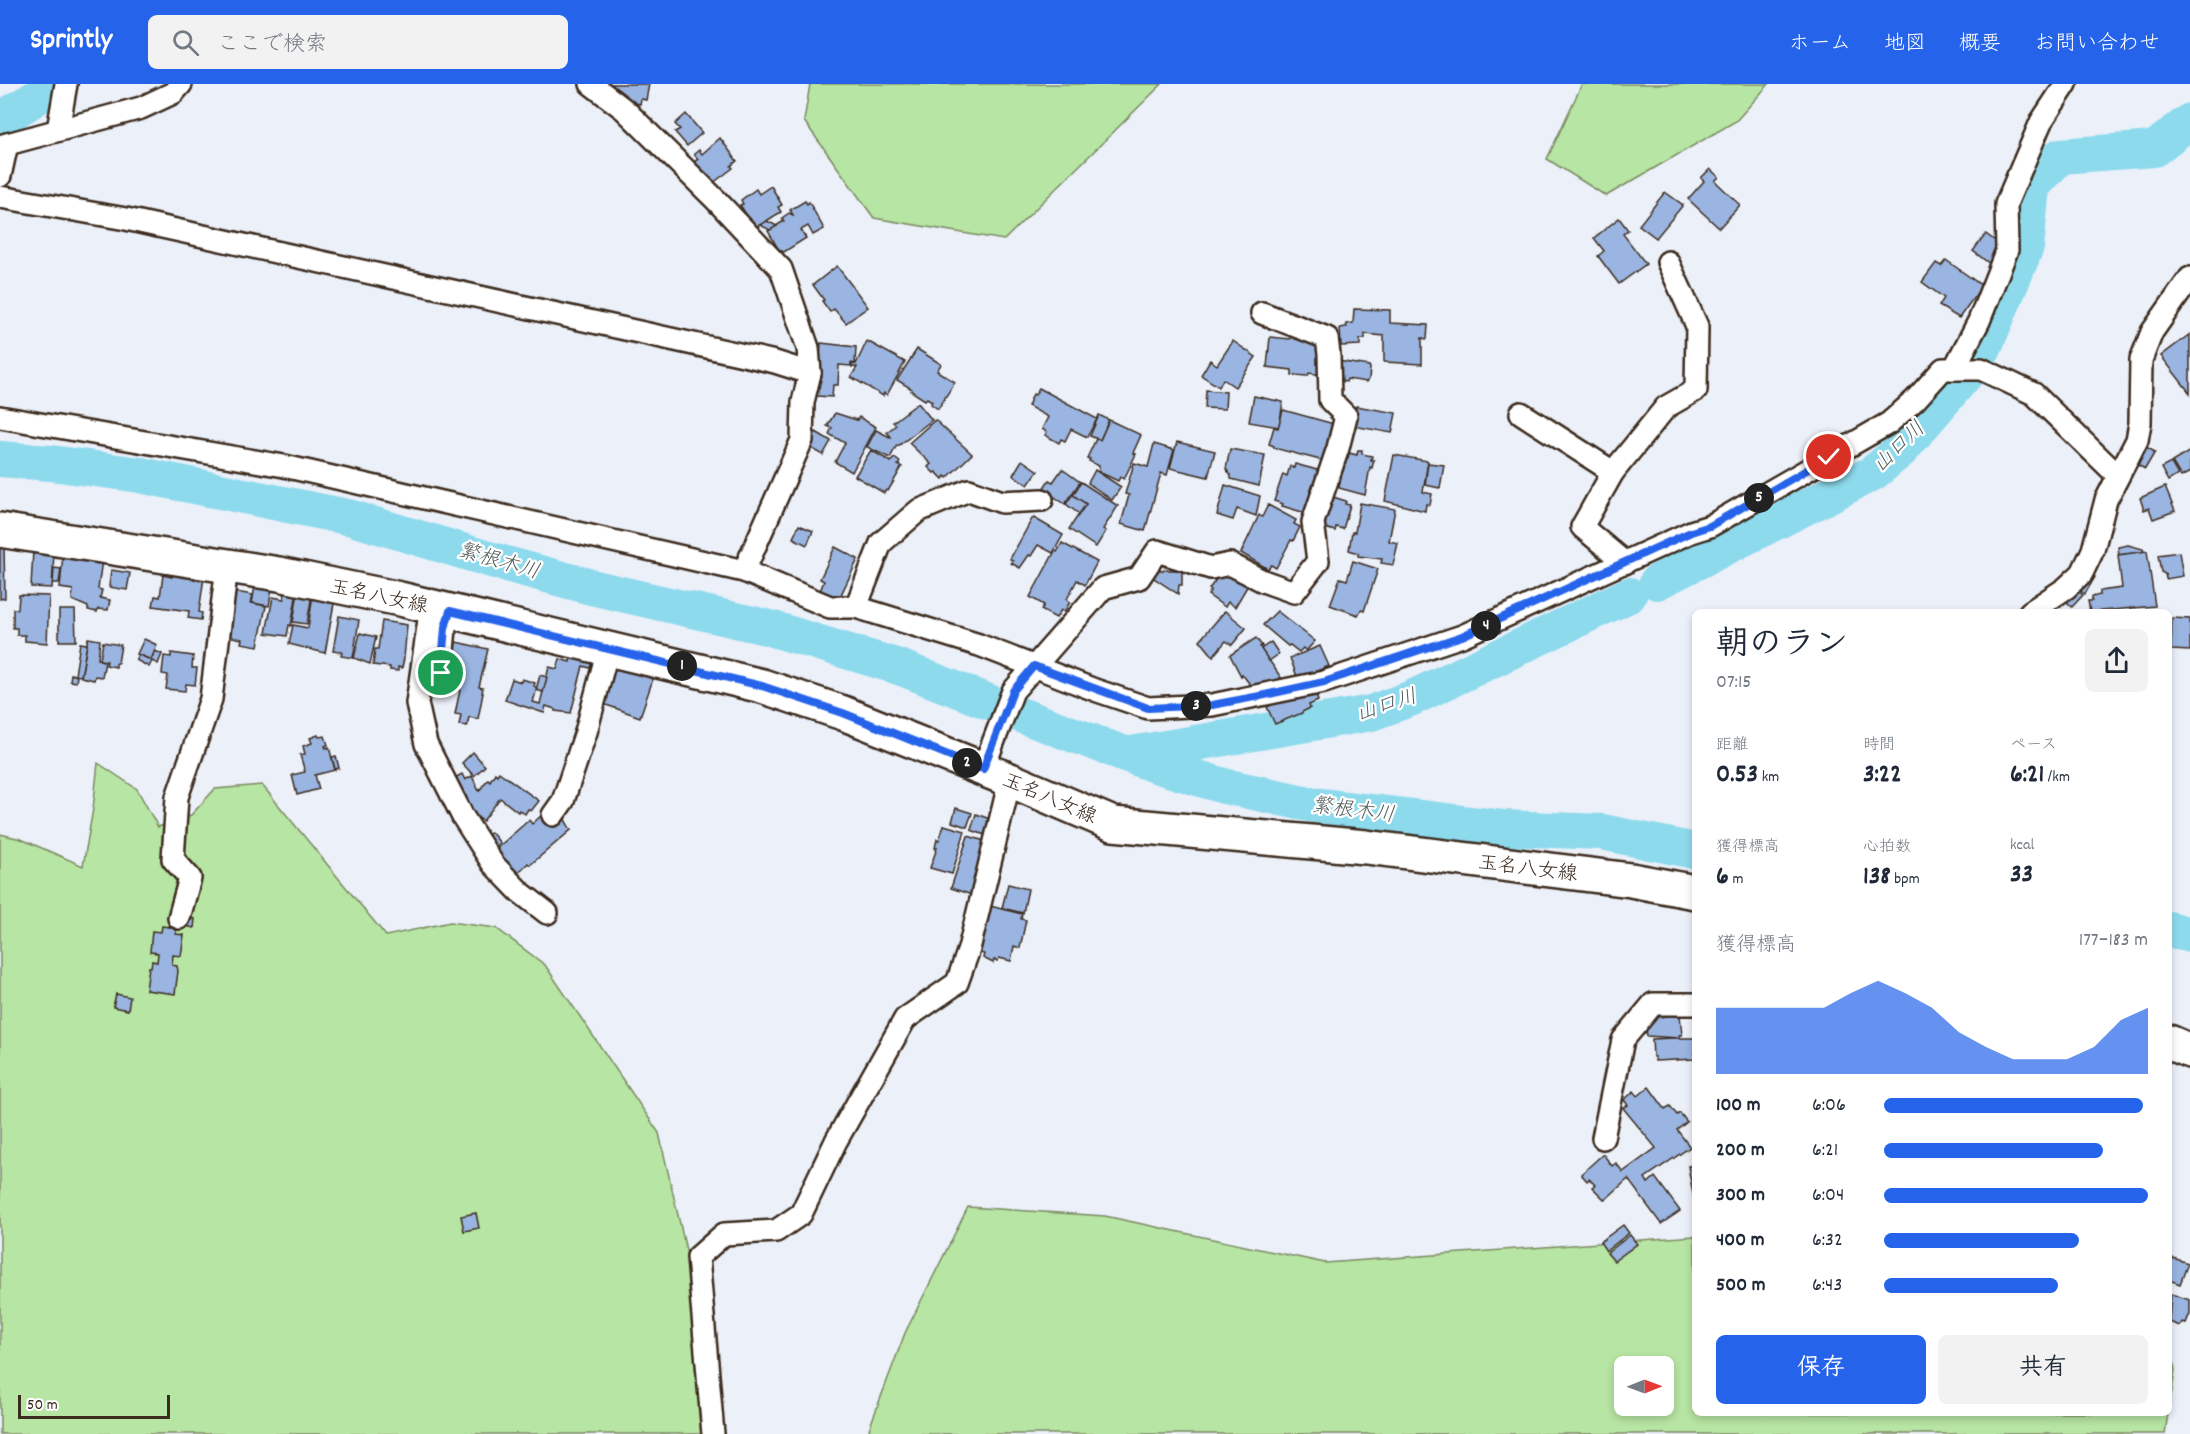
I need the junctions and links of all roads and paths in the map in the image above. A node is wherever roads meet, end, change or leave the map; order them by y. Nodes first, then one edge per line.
1 (181, 84) edge
2 (591, 84) edge
3 (2067, 84) edge
4 (65, 89) edge
5 (58, 130) junction
6 (4, 145) edge
7 (0, 176) edge
8 (0, 197) edge
9 (1668, 262) dead end
10 (2190, 278) edge
11 (1262, 313) dead end
12 (1954, 369) junction
13 (810, 373) junction
14 (1521, 413) dead end
15 (0, 417) edge
16 (1613, 472) junction
17 (2118, 476) junction
18 (1042, 500) dead end
19 (0, 530) edge
20 (1625, 563) junction
21 (227, 566) junction
22 (744, 571) junction
23 (856, 607) junction
24 (440, 608) junction
25 (2034, 609) edge
26 (608, 649) junction
27 (1034, 666) junction
28 (441, 673) dead end
29 (997, 774) junction
30 (553, 815) dead end
31 (1692, 891) edge
32 (547, 913) dead end
33 (179, 918) dead end
34 (1692, 1004) edge
35 (2172, 1043) edge
36 (2190, 1051) edge
37 (1604, 1138) dead end
38 (713, 1434) edge

1 - 5 street
2 - 13 street
3 - 12 street
4 - 5 street
5 - 6 street
6 - 7 street
8 - 13 street
9 - 16 street
10 - 17 street
11 - 27 street
12 - 17 street
12 - 20 street
13 - 22 street
14 - 16 street
15 - 22 street
16 - 20 street
17 - 25 street
18 - 23 street
19 - 21 main road, 玉名八女線
20 - 27 street
21 - 24 main road, 玉名八女線
21 - 33 street
22 - 23 street
23 - 27 street
24 - 26 main road, 玉名八女線
24 - 28 street
24 - 32 street
26 - 29 main road, 玉名八女線
26 - 30 street
27 - 29 street
29 - 31 main road, 玉名八女線
29 - 38 street
34 - 37 street
35 - 36 main road

